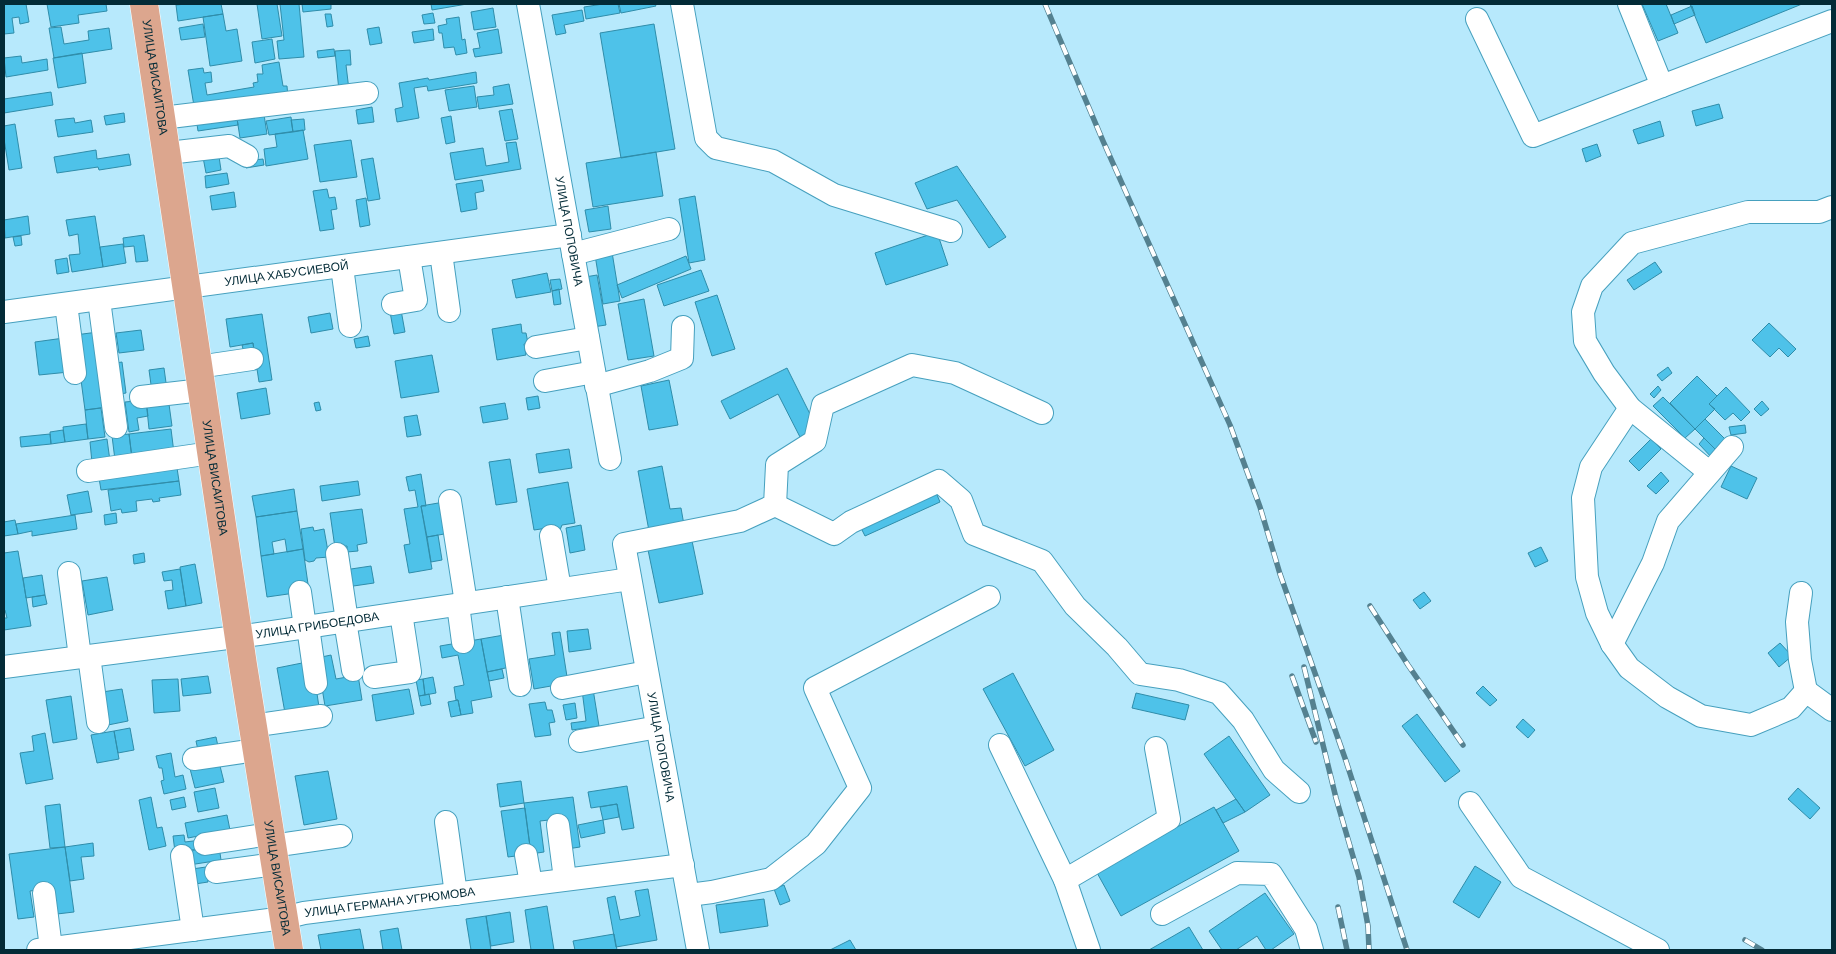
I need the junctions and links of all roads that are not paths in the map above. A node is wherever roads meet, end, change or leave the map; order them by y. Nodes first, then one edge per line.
1 (144, 4) edge
2 (528, 4) edge
3 (682, 4) edge
4 (1629, 4) edge
5 (1477, 20) dead end
6 (1832, 20) edge
7 (1662, 86) junction
8 (367, 93) dead end
9 (162, 118) junction
10 (168, 153) junction
11 (247, 156) dead end
12 (1832, 207) edge
13 (669, 229) dead end
14 (951, 231) dead end
15 (572, 245) junction
16 (441, 253) junction
17 (409, 257) junction
18 (342, 267) junction
19 (186, 288) junction
20 (99, 300) junction
21 (66, 304) junction
22 (394, 304) dead end
23 (449, 311) dead end
24 (4, 312) edge
25 (350, 326) dead end
26 (683, 327) dead end
27 (588, 338) junction
28 (536, 347) dead end
29 (252, 359) dead end
30 (75, 372) dead end
31 (200, 379) junction
32 (595, 379) junction
33 (545, 381) dead end
34 (141, 397) dead end
35 (1630, 408) junction
36 (1042, 413) dead end
37 (116, 427) dead end
38 (1732, 447) dead end
39 (211, 453) junction
40 (610, 459) dead end
41 (88, 471) dead end
42 (1709, 472) junction
43 (450, 501) dead end
44 (775, 505) junction
45 (551, 536) dead end
46 (331, 559) dead end
47 (69, 572) dead end
48 (630, 579) junction
49 (560, 589) junction
50 (300, 592) dead end
51 (1801, 594) dead end
52 (507, 597) junction
53 (989, 597) dead end
54 (462, 604) junction
55 (401, 613) junction
56 (342, 622) junction
57 (306, 627) junction
58 (238, 636) junction
59 (463, 642) dead end
60 (1612, 644) junction
61 (84, 656) junction
62 (4, 667) edge
63 (353, 670) dead end
64 (647, 672) junction
65 (374, 677) dead end
66 (316, 683) dead end
67 (520, 684) dead end
68 (562, 688) dead end
69 (1806, 691) junction
70 (1832, 710) edge
71 (321, 716) dead end
72 (98, 722) dead end
73 (658, 727) junction
74 (254, 738) junction
75 (580, 741) dead end
76 (1000, 745) dead end
77 (1156, 748) dead end
78 (194, 759) dead end
79 (1299, 792) dead end
80 (1470, 803) dead end
81 (446, 822) dead end
82 (558, 825) dead end
83 (341, 836) dead end
84 (205, 844) dead end
85 (272, 848) junction
86 (526, 855) dead end
87 (182, 856) dead end
88 (683, 865) junction
89 (216, 872) dead end
90 (565, 879) junction
91 (1064, 880) junction
92 (531, 884) junction
93 (44, 893) dead end
94 (456, 894) junction
95 (689, 895) junction
96 (1162, 914) dead end
97 (284, 918) junction
98 (193, 930) junction
99 (44, 949) edge
100 (289, 950) edge
101 (698, 950) edge
102 (1089, 950) edge
103 (1312, 950) edge
104 (1658, 950) edge

1 - 9 main road, УЛИЦА ВИСАИТОВА
2 - 15 street, УЛИЦА ПОПОВИЧА
3 - 14 street
4 - 7 street
5 - 7 street
6 - 7 street
8 - 9 street
9 - 10 main road, УЛИЦА ВИСАИТОВА
10 - 11 street
10 - 19 main road, УЛИЦА ВИСАИТОВА
12 - 35 street
13 - 15 street, УЛИЦА ХАБУСИЕВОЙ
15 - 16 street, УЛИЦА ХАБУСИЕВОЙ
15 - 27 street, УЛИЦА ПОПОВИЧА
16 - 17 street, УЛИЦА ХАБУСИЕВОЙ
16 - 23 street
17 - 18 street, УЛИЦА ХАБУСИЕВОЙ
17 - 22 street
18 - 19 street, УЛИЦА ХАБУСИЕВОЙ
18 - 25 street
19 - 20 street, УЛИЦА ХАБУСИЕВОЙ
19 - 31 main road, УЛИЦА ВИСАИТОВА
20 - 21 street, УЛИЦА ХАБУСИЕВОЙ
20 - 37 street
21 - 24 street, УЛИЦА ХАБУСИЕВОЙ
21 - 30 street
26 - 32 street
27 - 28 street
27 - 32 street, УЛИЦА ПОПОВИЧА
29 - 31 street
31 - 34 street
31 - 39 main road, УЛИЦА ВИСАИТОВА
32 - 33 street
32 - 40 street, УЛИЦА ПОПОВИЧА
35 - 42 street
35 - 60 street
36 - 44 street
38 - 42 street
39 - 41 street
39 - 58 main road, УЛИЦА ВИСАИТОВА
42 - 60 street
43 - 54 street
44 - 48 street, УЛИЦА ПОПОВИЧА
44 - 79 street
45 - 49 street
46 - 56 street
47 - 61 street
48 - 49 street, УЛИЦА ГРИБОЕДОВА
48 - 64 street, УЛИЦА ПОПОВИЧА
49 - 52 street, УЛИЦА ГРИБОЕДОВА
50 - 57 street
51 - 69 street
52 - 54 street, УЛИЦА ГРИБОЕДОВА
52 - 67 street
53 - 95 street
54 - 55 street, УЛИЦА ГРИБОЕДОВА
54 - 59 street
55 - 56 street, УЛИЦА ГРИБОЕДОВА
55 - 65 street
56 - 57 street, УЛИЦА ГРИБОЕДОВА
56 - 63 street
57 - 58 street, УЛИЦА ГРИБОЕДОВА
57 - 66 street
58 - 61 street, УЛИЦА ГРИБОЕДОВА
58 - 74 main road, УЛИЦА ВИСАИТОВА
60 - 69 street
61 - 62 street, УЛИЦА ГРИБОЕДОВА
61 - 72 street
64 - 68 street
64 - 73 street, УЛИЦА ПОПОВИЧА
69 - 70 street
71 - 74 street
73 - 75 street
73 - 88 street, УЛИЦА ПОПОВИЧА
74 - 78 street
74 - 85 main road, УЛИЦА ВИСАИТОВА
76 - 91 street
77 - 91 street
80 - 104 street
81 - 94 street
82 - 90 street
83 - 85 street
84 - 85 street
85 - 89 street
85 - 97 main road, УЛИЦА ВИСАИТОВА
86 - 92 street
87 - 98 street
88 - 90 street, УЛИЦА ГЕРМАНА УГРЮМОВА
88 - 95 street, УЛИЦА ПОПОВИЧА
90 - 92 street, УЛИЦА ГЕРМАНА УГРЮМОВА
91 - 102 street
92 - 94 street, УЛИЦА ГЕРМАНА УГРЮМОВА
93 - 99 street
94 - 97 street, УЛИЦА ГЕРМАНА УГРЮМОВА
95 - 101 street, УЛИЦА ПОПОВИЧА
96 - 103 street
97 - 98 street, УЛИЦА ГЕРМАНА УГРЮМОВА
97 - 100 main road, УЛИЦА ВИСАИТОВА
98 - 99 street, УЛИЦА ГЕРМАНА УГРЮМОВА

